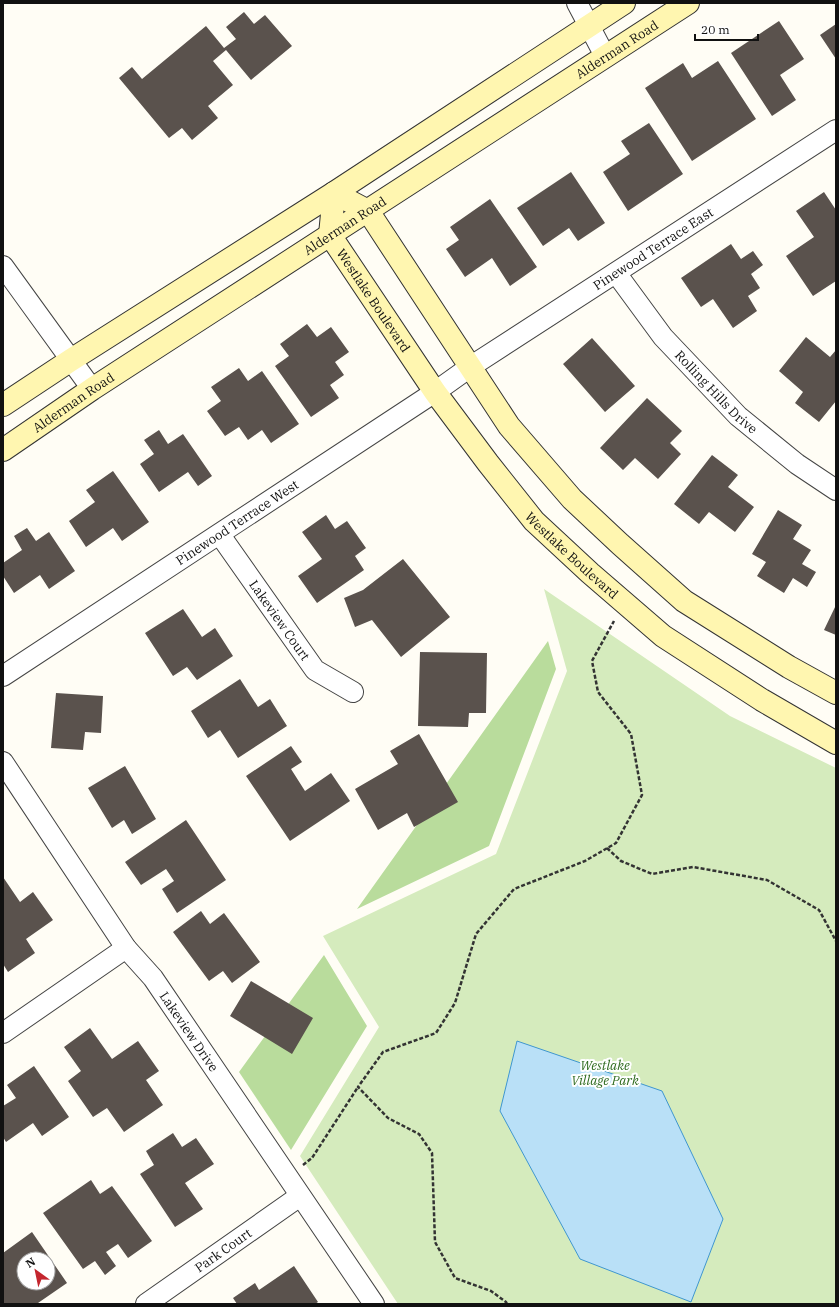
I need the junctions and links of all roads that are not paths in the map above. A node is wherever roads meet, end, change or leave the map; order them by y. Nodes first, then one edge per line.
1 (577, 3) edge
2 (624, 3) edge
3 (688, 3) edge
4 (590, 25) junction
5 (605, 56) junction
6 (836, 130) edge
7 (334, 193) junction
8 (368, 211) junction
9 (330, 235) junction
10 (3, 266) edge
11 (616, 273) junction
12 (71, 360) junction
13 (470, 367) junction
14 (92, 389) junction
15 (435, 392) junction
16 (3, 405) edge
17 (3, 450) edge
18 (836, 490) edge
19 (220, 535) junction
20 (3, 676) edge
21 (353, 692) dead end
22 (836, 693) edge
23 (836, 743) edge
24 (3, 762) edge
25 (126, 948) junction
26 (3, 1033) edge
27 (300, 1196) junction
28 (146, 1304) edge
29 (374, 1304) edge

1 - 4 street
2 - 4 main road
3 - 5 main road, Alderman Road
4 - 5 street
4 - 7 main road
5 - 8 main road, Alderman Road
6 - 11 street, Pinewood Terrace East
7 - 8 main road
7 - 9 main road, Westlake Boulevard
7 - 12 main road
8 - 9 main road, Alderman Road
8 - 13 main road
9 - 14 main road, Alderman Road
9 - 15 main road, Westlake Boulevard
10 - 12 street
11 - 13 street, Pinewood Terrace East
11 - 18 street, Rolling Hills Drive
12 - 14 street
12 - 16 main road
13 - 15 street, Pinewood Terrace West
13 - 22 main road
14 - 17 main road, Alderman Road
15 - 19 street, Pinewood Terrace West
15 - 23 main road, Westlake Boulevard
19 - 20 street, Pinewood Terrace West
19 - 21 street, Lakeview Court
24 - 25 street, Lakeview Drive
25 - 26 street
25 - 27 street, Lakeview Drive
27 - 28 street, Park Court
27 - 29 street, Lakeview Drive

